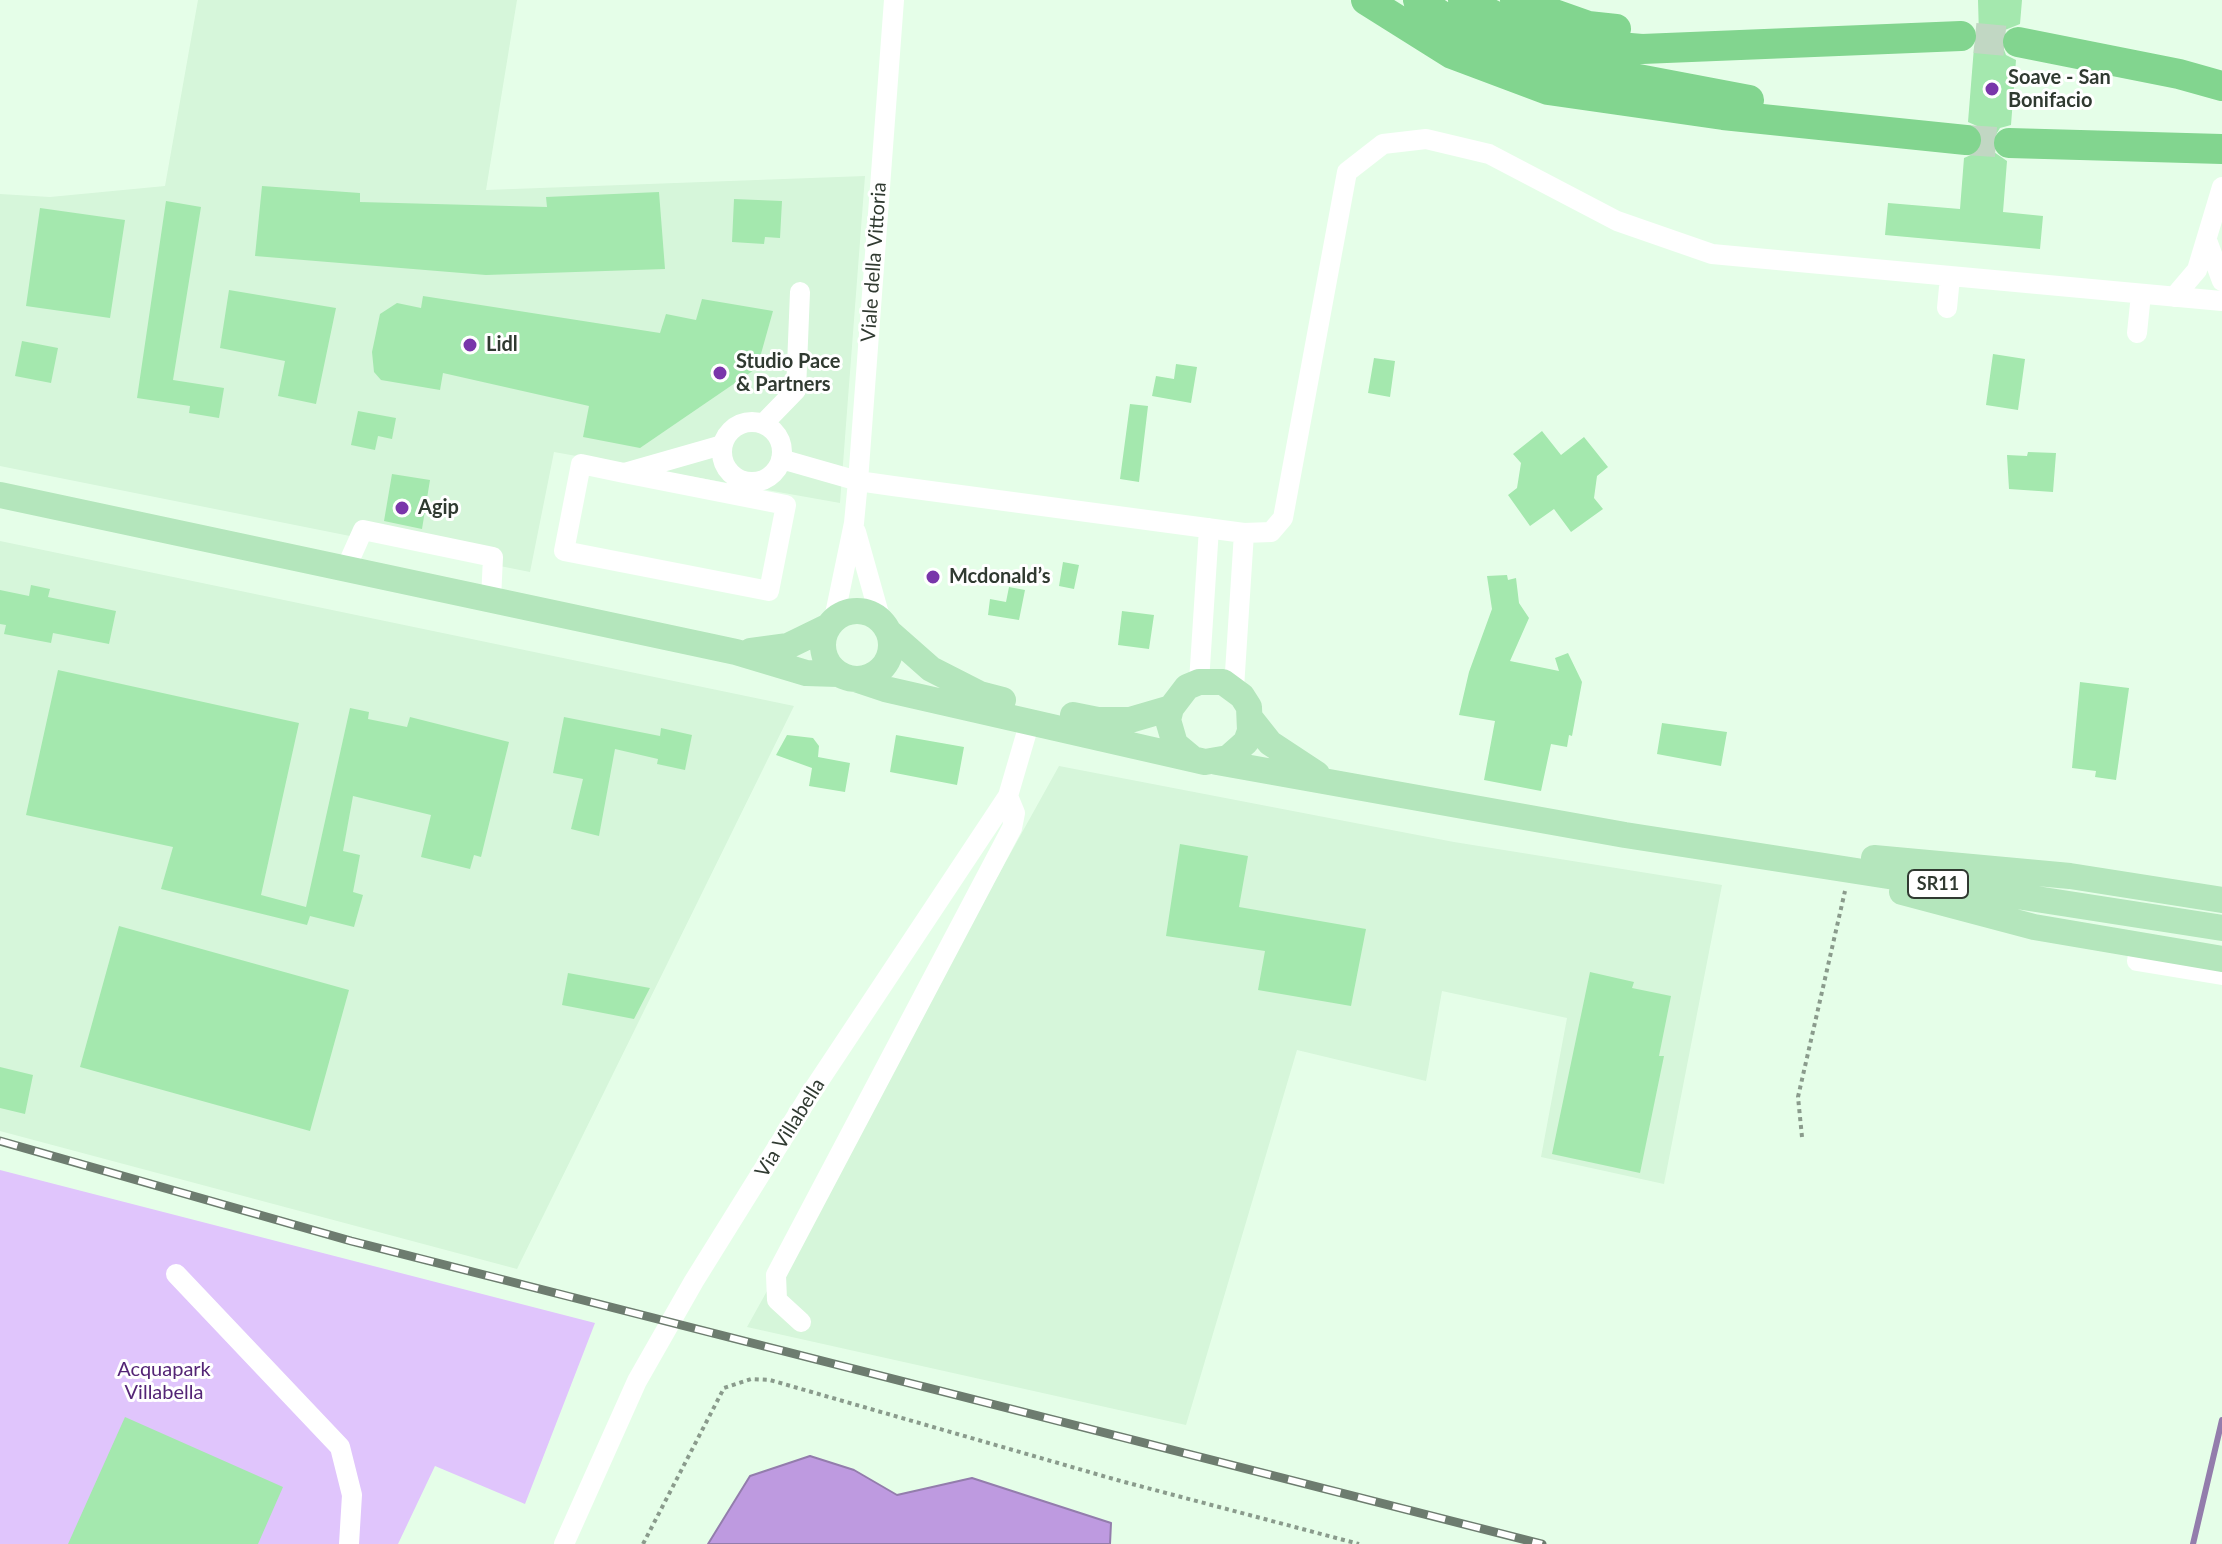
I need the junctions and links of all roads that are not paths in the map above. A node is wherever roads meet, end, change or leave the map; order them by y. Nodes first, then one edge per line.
1 (894, 0) edge
2 (1366, 0) edge
3 (1418, 0) edge
4 (1463, 0) edge
5 (1515, 0) edge
6 (2018, 42) tunnel mouth
7 (2222, 86) edge
8 (1893, 133) junction
9 (1966, 140) tunnel mouth
10 (2009, 143) tunnel mouth
11 (2222, 149) edge
12 (2222, 187) edge
13 (2208, 243) junction
14 (1950, 277) junction
15 (2222, 281) edge
16 (800, 292) dead end
17 (2141, 294) junction
18 (2174, 297) junction
19 (2222, 301) edge
20 (1947, 308) dead end
21 (2137, 333) dead end
22 (763, 424) junction
23 (722, 445) junction
24 (781, 459) junction
25 (624, 473) junction
26 (858, 481) junction
27 (758, 490) junction
28 (0, 495) edge
29 (854, 523) junction
30 (1209, 528) junction
31 (1244, 533) junction
32 (346, 568) junction
33 (491, 599) junction
34 (831, 623) junction
35 (885, 626) junction
36 (736, 652) junction
37 (848, 677) junction
38 (1199, 682) junction
39 (1234, 688) junction
40 (1171, 708) junction
41 (1251, 719) junction
42 (1030, 721) junction
43 (1205, 761) junction
44 (1327, 780) junction
45 (1008, 796) junction
46 (1795, 862) junction
47 (2222, 900) edge
48 (2222, 928) edge
49 (2140, 945) junction
50 (2222, 959) edge
51 (2222, 975) edge
52 (176, 1274) dead end
53 (801, 1322) dead end
54 (349, 1544) edge
55 (564, 1544) edge

1 - 26 street, Viale della Vittoria
2 - 8 highway
3 - 8 highway
4 - 5 highway
6 - 7 highway
8 - 9 highway
10 - 11 highway
12 - 13 street
13 - 15 street
13 - 18 street
14 - 17 street
14 - 20 street
14 - 31 street
16 - 22 street
17 - 18 street
17 - 21 street
18 - 19 street
22 - 23 street
22 - 24 street
23 - 25 street
23 - 27 street
24 - 26 street
24 - 27 street
25 - 27 street
25 - 27 street
26 - 29 street, Viale della Vittoria
26 - 30 street
28 - 32 main road
29 - 34 street, Viale della Vittoria
29 - 35 street, Viale della Vittoria
30 - 31 street
30 - 38 street
31 - 39 street
32 - 33 main road
32 - 33 street
33 - 36 main road
34 - 35 main road
34 - 36 main road
34 - 37 main road
35 - 37 main road
35 - 40 main road
36 - 37 main road
37 - 42 main road
38 - 39 main road
38 - 40 main road
39 - 41 main road
40 - 43 main road
41 - 43 main road
41 - 44 main road
42 - 43 main road
42 - 45 street, Via Villabella
43 - 44 main road
44 - 46 main road
45 - 53 street
45 - 55 street, Via Villabella
46 - 47 main road
46 - 48 main road, SR11
46 - 49 main road
49 - 50 main road
49 - 51 street
52 - 54 street

